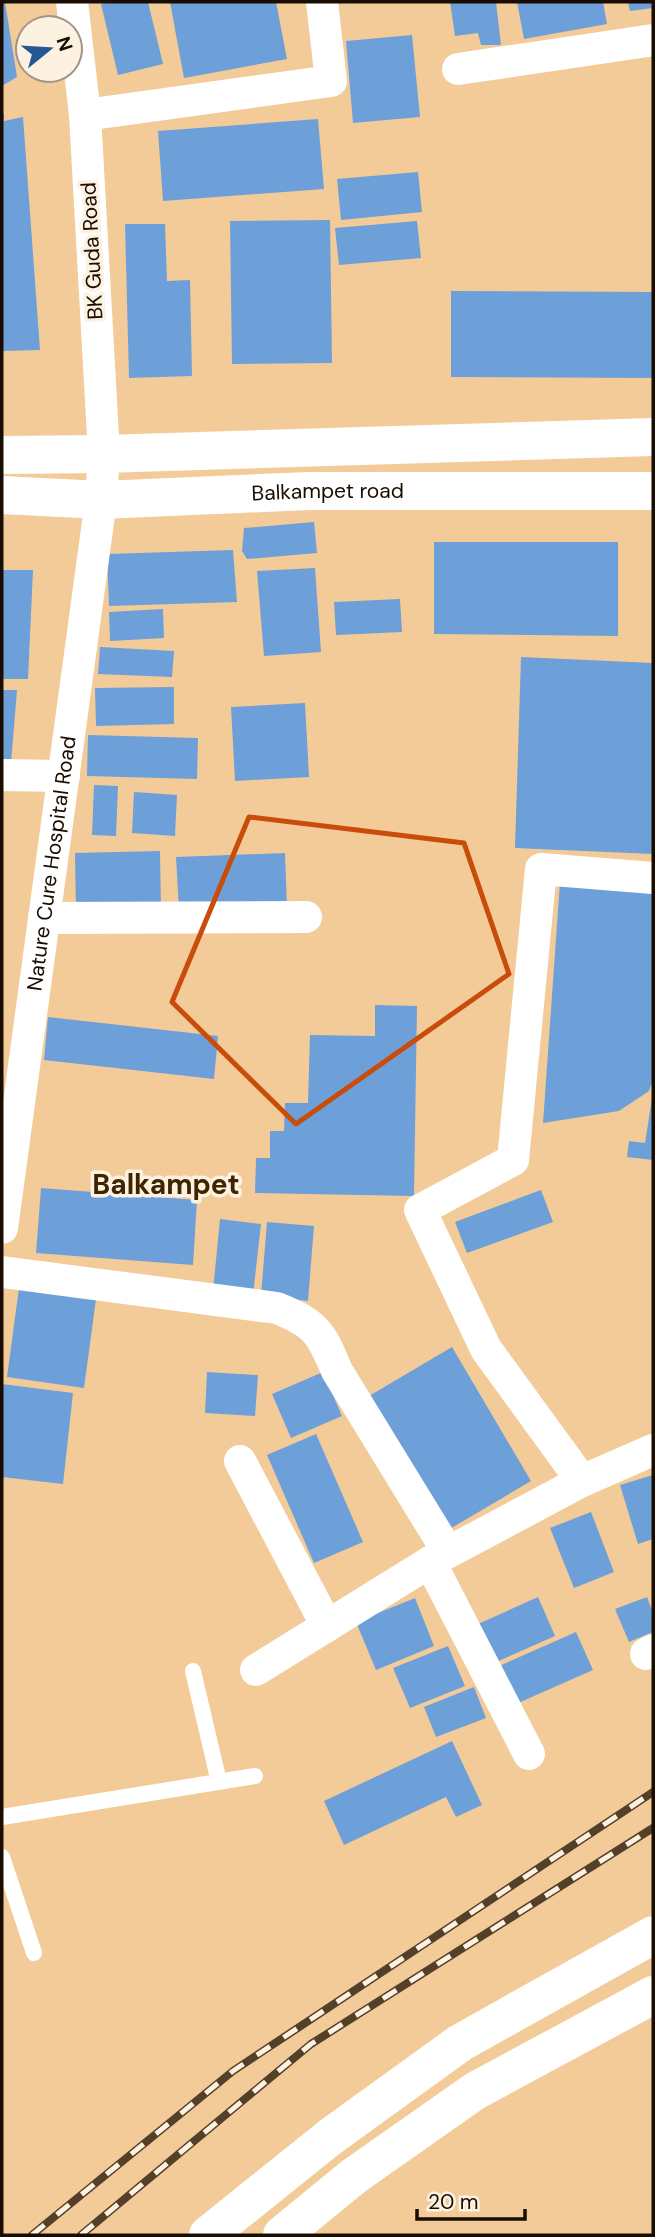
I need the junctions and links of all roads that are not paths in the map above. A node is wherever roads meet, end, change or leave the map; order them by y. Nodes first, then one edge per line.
1 (72, 2) edge
2 (322, 2) edge
3 (653, 40) edge
4 (458, 69) dead end
5 (85, 115) junction
6 (653, 437) edge
7 (104, 454) junction
8 (2, 455) edge
9 (653, 491) edge
10 (2, 495) edge
11 (101, 500) junction
12 (2, 775) edge
13 (64, 776) junction
14 (653, 878) edge
15 (306, 917) dead end
16 (44, 918) junction
17 (2, 1225) edge
18 (2, 1272) edge
19 (653, 1450) edge
20 (240, 1461) dead end
21 (582, 1481) junction
22 (439, 1557) junction
23 (327, 1626) junction
24 (256, 1670) dead end
25 (192, 1671) dead end
26 (529, 1754) dead end
27 (255, 1776) dead end
28 (219, 1782) junction
29 (2, 1817) edge
30 (2, 1857) edge
31 (653, 1935) edge
32 (34, 1953) dead end
33 (653, 1995) edge
34 (357, 2117) junction
35 (382, 2156) junction
36 (208, 2235) edge
37 (282, 2235) edge

1 - 5 street, BK Guda Road
2 - 5 street
3 - 4 street
5 - 7 street, BK Guda Road
6 - 7 main road
7 - 8 main road
7 - 11 street, BK Guda Road
9 - 11 main road, Balkampet road
10 - 11 main road, Balkampet road
11 - 13 street, Nature Cure Hospital Road
12 - 13 street
13 - 16 street, Nature Cure Hospital Road
14 - 21 street
15 - 16 street
16 - 17 street, Nature Cure Hospital Road
18 - 22 street
19 - 21 street
20 - 23 street
21 - 22 street
22 - 23 street
22 - 26 street
23 - 24 street
25 - 28 lane
27 - 28 lane
28 - 29 lane
30 - 32 lane
31 - 34 main road
33 - 35 main road
34 - 35 main road
34 - 36 main road
35 - 37 main road

